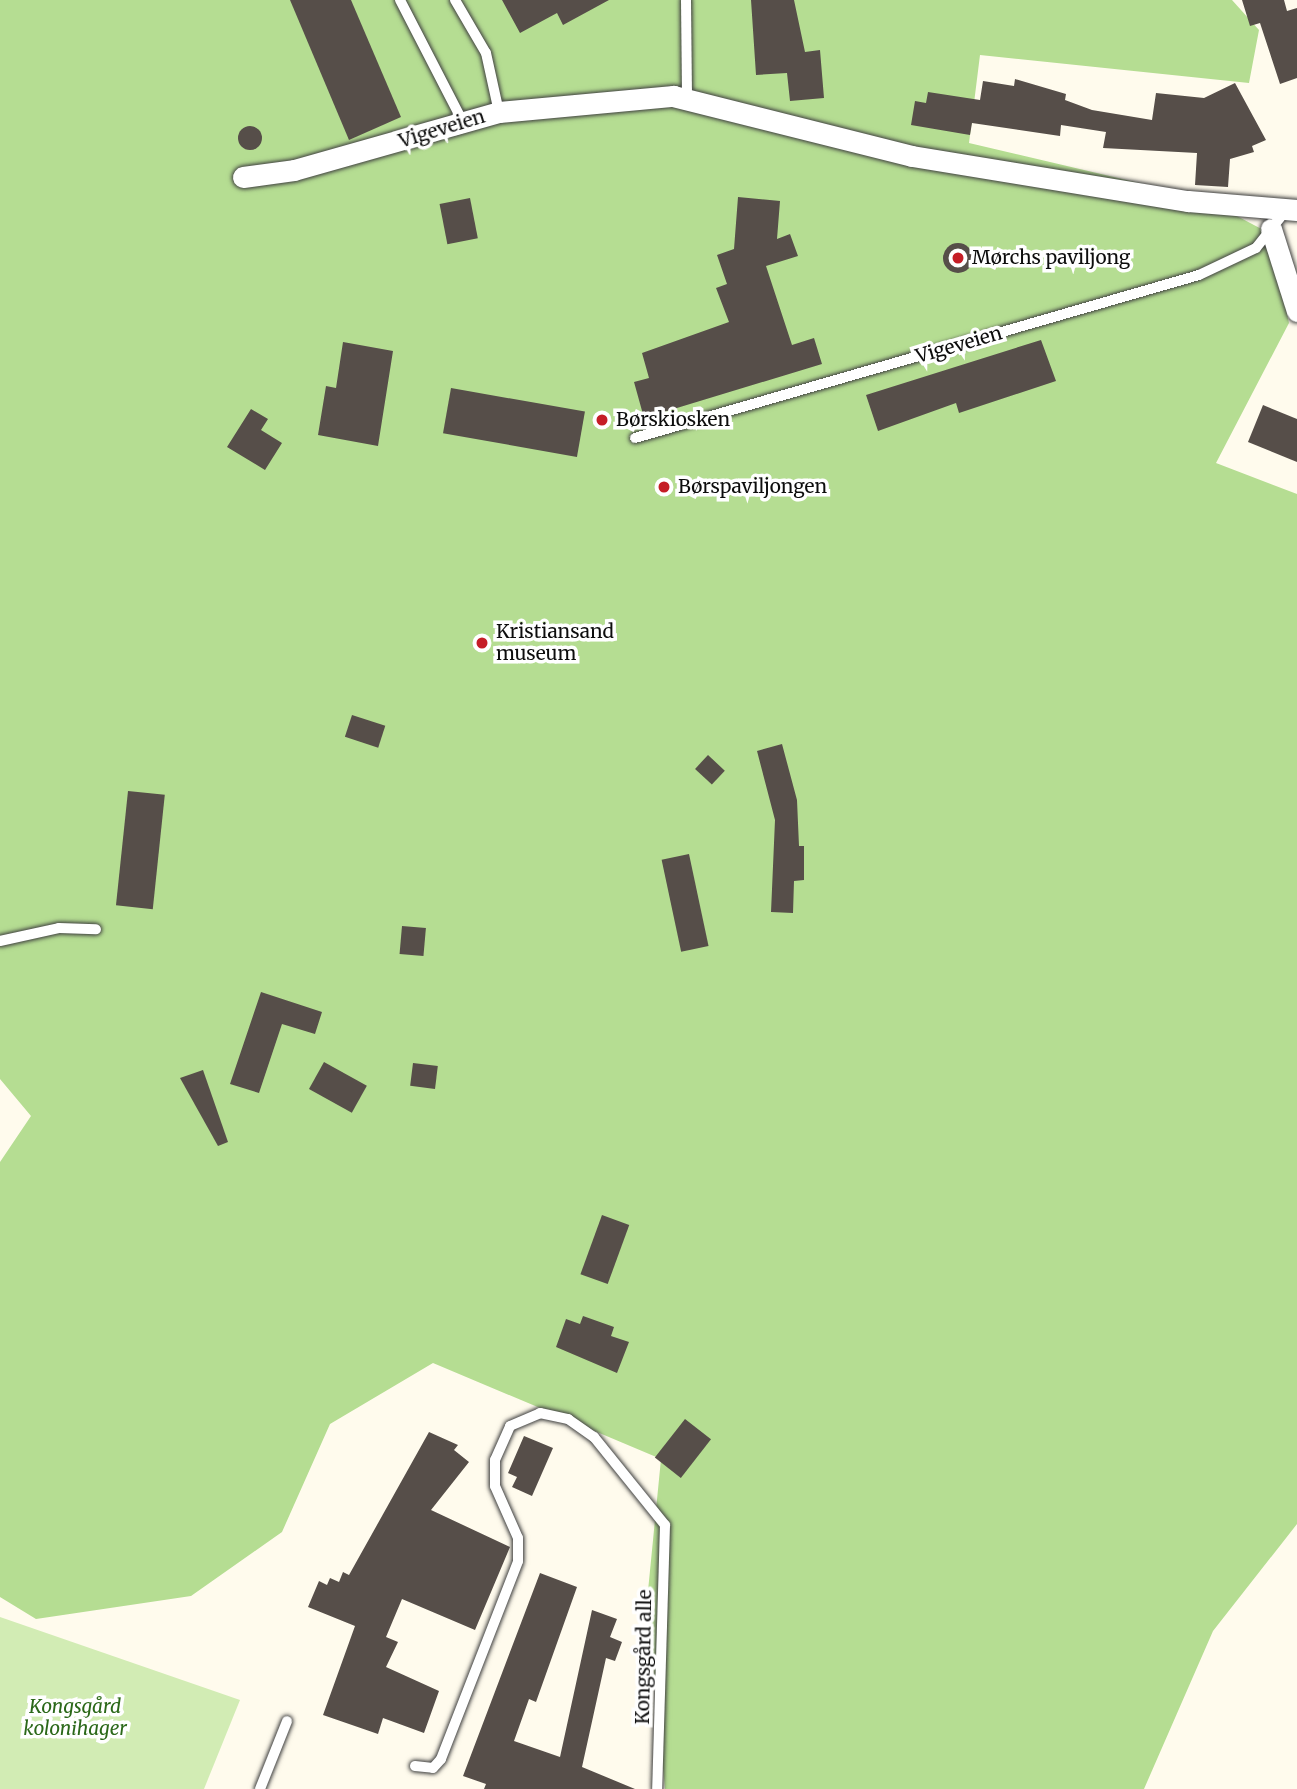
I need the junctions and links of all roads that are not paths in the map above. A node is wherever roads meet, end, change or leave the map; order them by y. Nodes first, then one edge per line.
1 (400, 0) edge
2 (455, 0) edge
3 (686, 0) edge
4 (687, 98) junction
5 (499, 112) junction
6 (462, 120) junction
7 (243, 177) dead end
8 (1292, 210) edge
9 (1271, 229) junction
10 (1297, 311) edge
11 (635, 438) dead end
12 (96, 929) dead end
13 (0, 941) edge
14 (287, 1721) dead end
15 (415, 1766) dead end
16 (260, 1789) edge
17 (657, 1789) edge

1 - 6 lane
2 - 5 lane
3 - 4 lane
4 - 5 street, Vigeveien
4 - 8 street, Vigeveien
5 - 6 street, Vigeveien
6 - 7 street, Vigeveien
8 - 9 lane, Vigeveien
9 - 10 street
9 - 11 lane, Vigeveien
12 - 13 lane
14 - 16 lane
15 - 17 lane, Kongsgård alle

